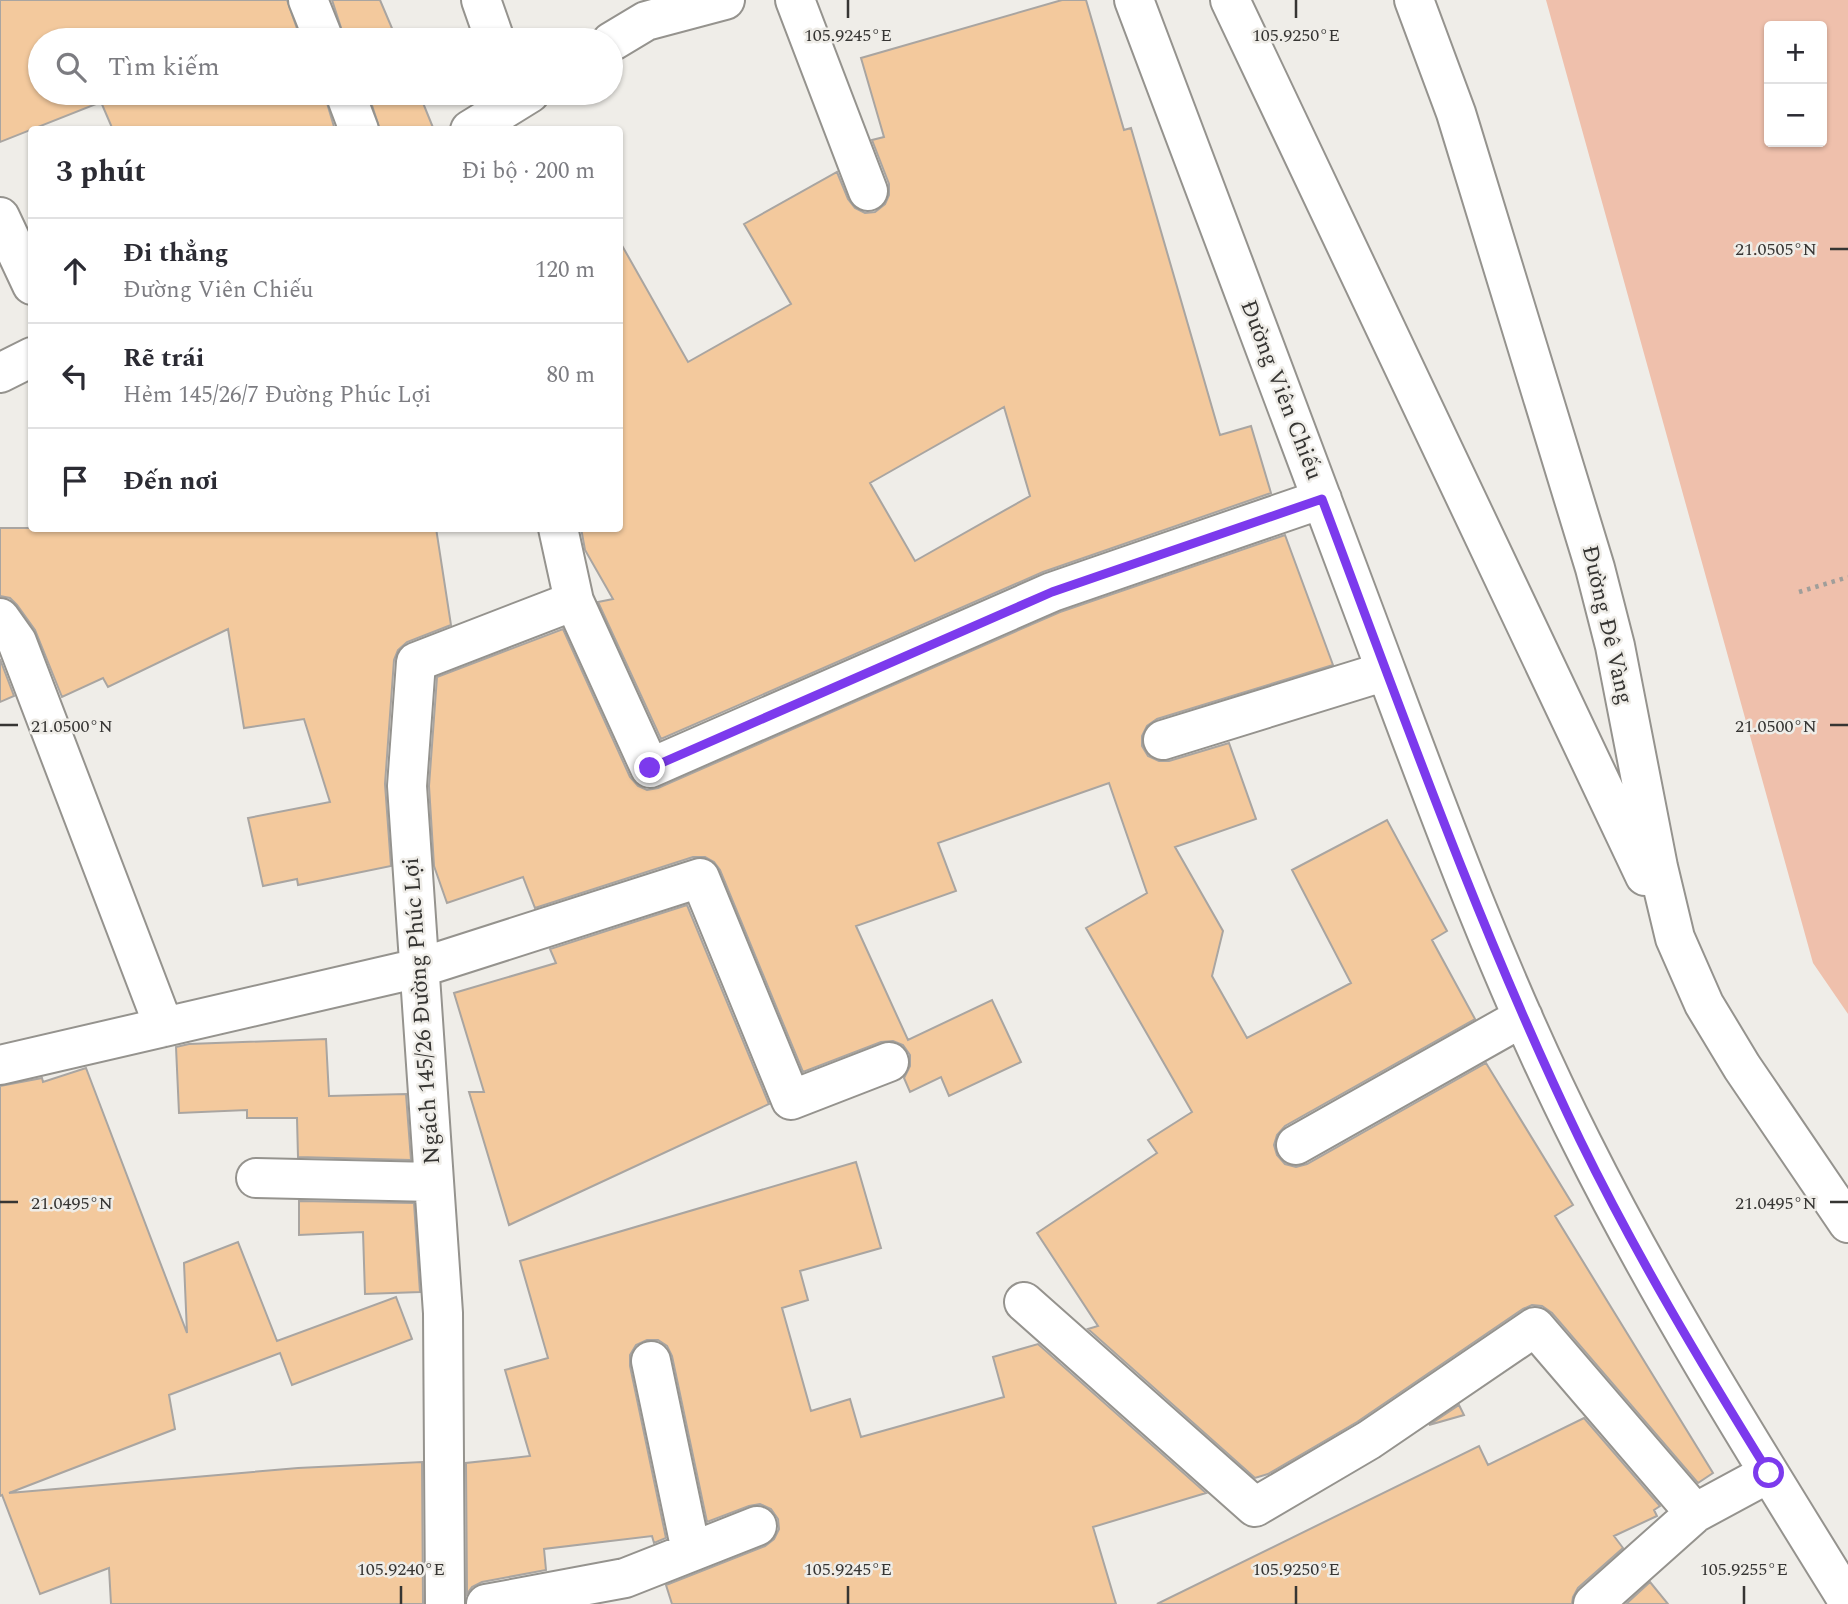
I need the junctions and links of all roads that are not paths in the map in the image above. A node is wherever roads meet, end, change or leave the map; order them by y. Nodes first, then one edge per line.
1 (308, 0) edge
2 (481, 0) edge
3 (725, 0) edge
4 (796, 0) edge
5 (1134, 0) edge
6 (1230, 0) edge
7 (1414, 0) edge
8 (319, 28) edge
9 (491, 28) edge
10 (623, 35) edge
11 (350, 105) edge
12 (506, 105) edge
13 (357, 126) edge
14 (476, 126) edge
15 (868, 191) dead end
16 (0, 217) edge
17 (28, 276) edge
18 (28, 359) edge
19 (0, 373) edge
20 (1322, 499) junction
21 (559, 532) edge
22 (574, 601) junction
23 (0, 618) edge
24 (1386, 671) junction
25 (1163, 740) dead end
26 (1675, 938) junction
27 (419, 968) junction
28 (1523, 1017) junction
29 (164, 1027) junction
30 (890, 1062) dead end
31 (0, 1065) edge
32 (1296, 1145) dead end
33 (256, 1178) dead end
34 (434, 1182) junction
35 (1848, 1223) edge
36 (1024, 1302) dead end
37 (651, 1361) dead end
38 (1769, 1473) junction
39 (1695, 1513) junction
40 (757, 1526) dead end
41 (691, 1552) junction
42 (1848, 1601) edge
43 (445, 1604) edge
44 (486, 1604) edge
45 (1593, 1604) edge

1 - 8 main road
2 - 9 main road
3 - 10 main road
4 - 15 main road
5 - 20 main road, Đường Viên Chiếu
6 - 26 main road
7 - 26 main road, Đường Đê Vàng
11 - 13 main road
12 - 14 main road
16 - 17 main road
18 - 19 main road
20 - 22 main road
20 - 24 main road, Đường Viên Chiếu
21 - 22 main road
22 - 27 main road, Ngách 145/26 Đường Phúc Lợi
23 - 29 main road
24 - 25 main road
24 - 28 main road, Đường Viên Chiếu
26 - 35 main road, Đường Đê Vàng
27 - 29 main road
27 - 30 main road
27 - 34 main road, Ngách 145/26 Đường Phúc Lợi
28 - 32 main road
28 - 38 main road, Đường Viên Chiếu
29 - 31 main road
33 - 34 main road
34 - 43 main road, Ngách 145/26 Đường Phúc Lợi
36 - 39 main road
37 - 41 main road
38 - 39 main road
38 - 42 main road, Đường Viên Chiếu
39 - 45 main road
40 - 41 main road
41 - 44 main road

